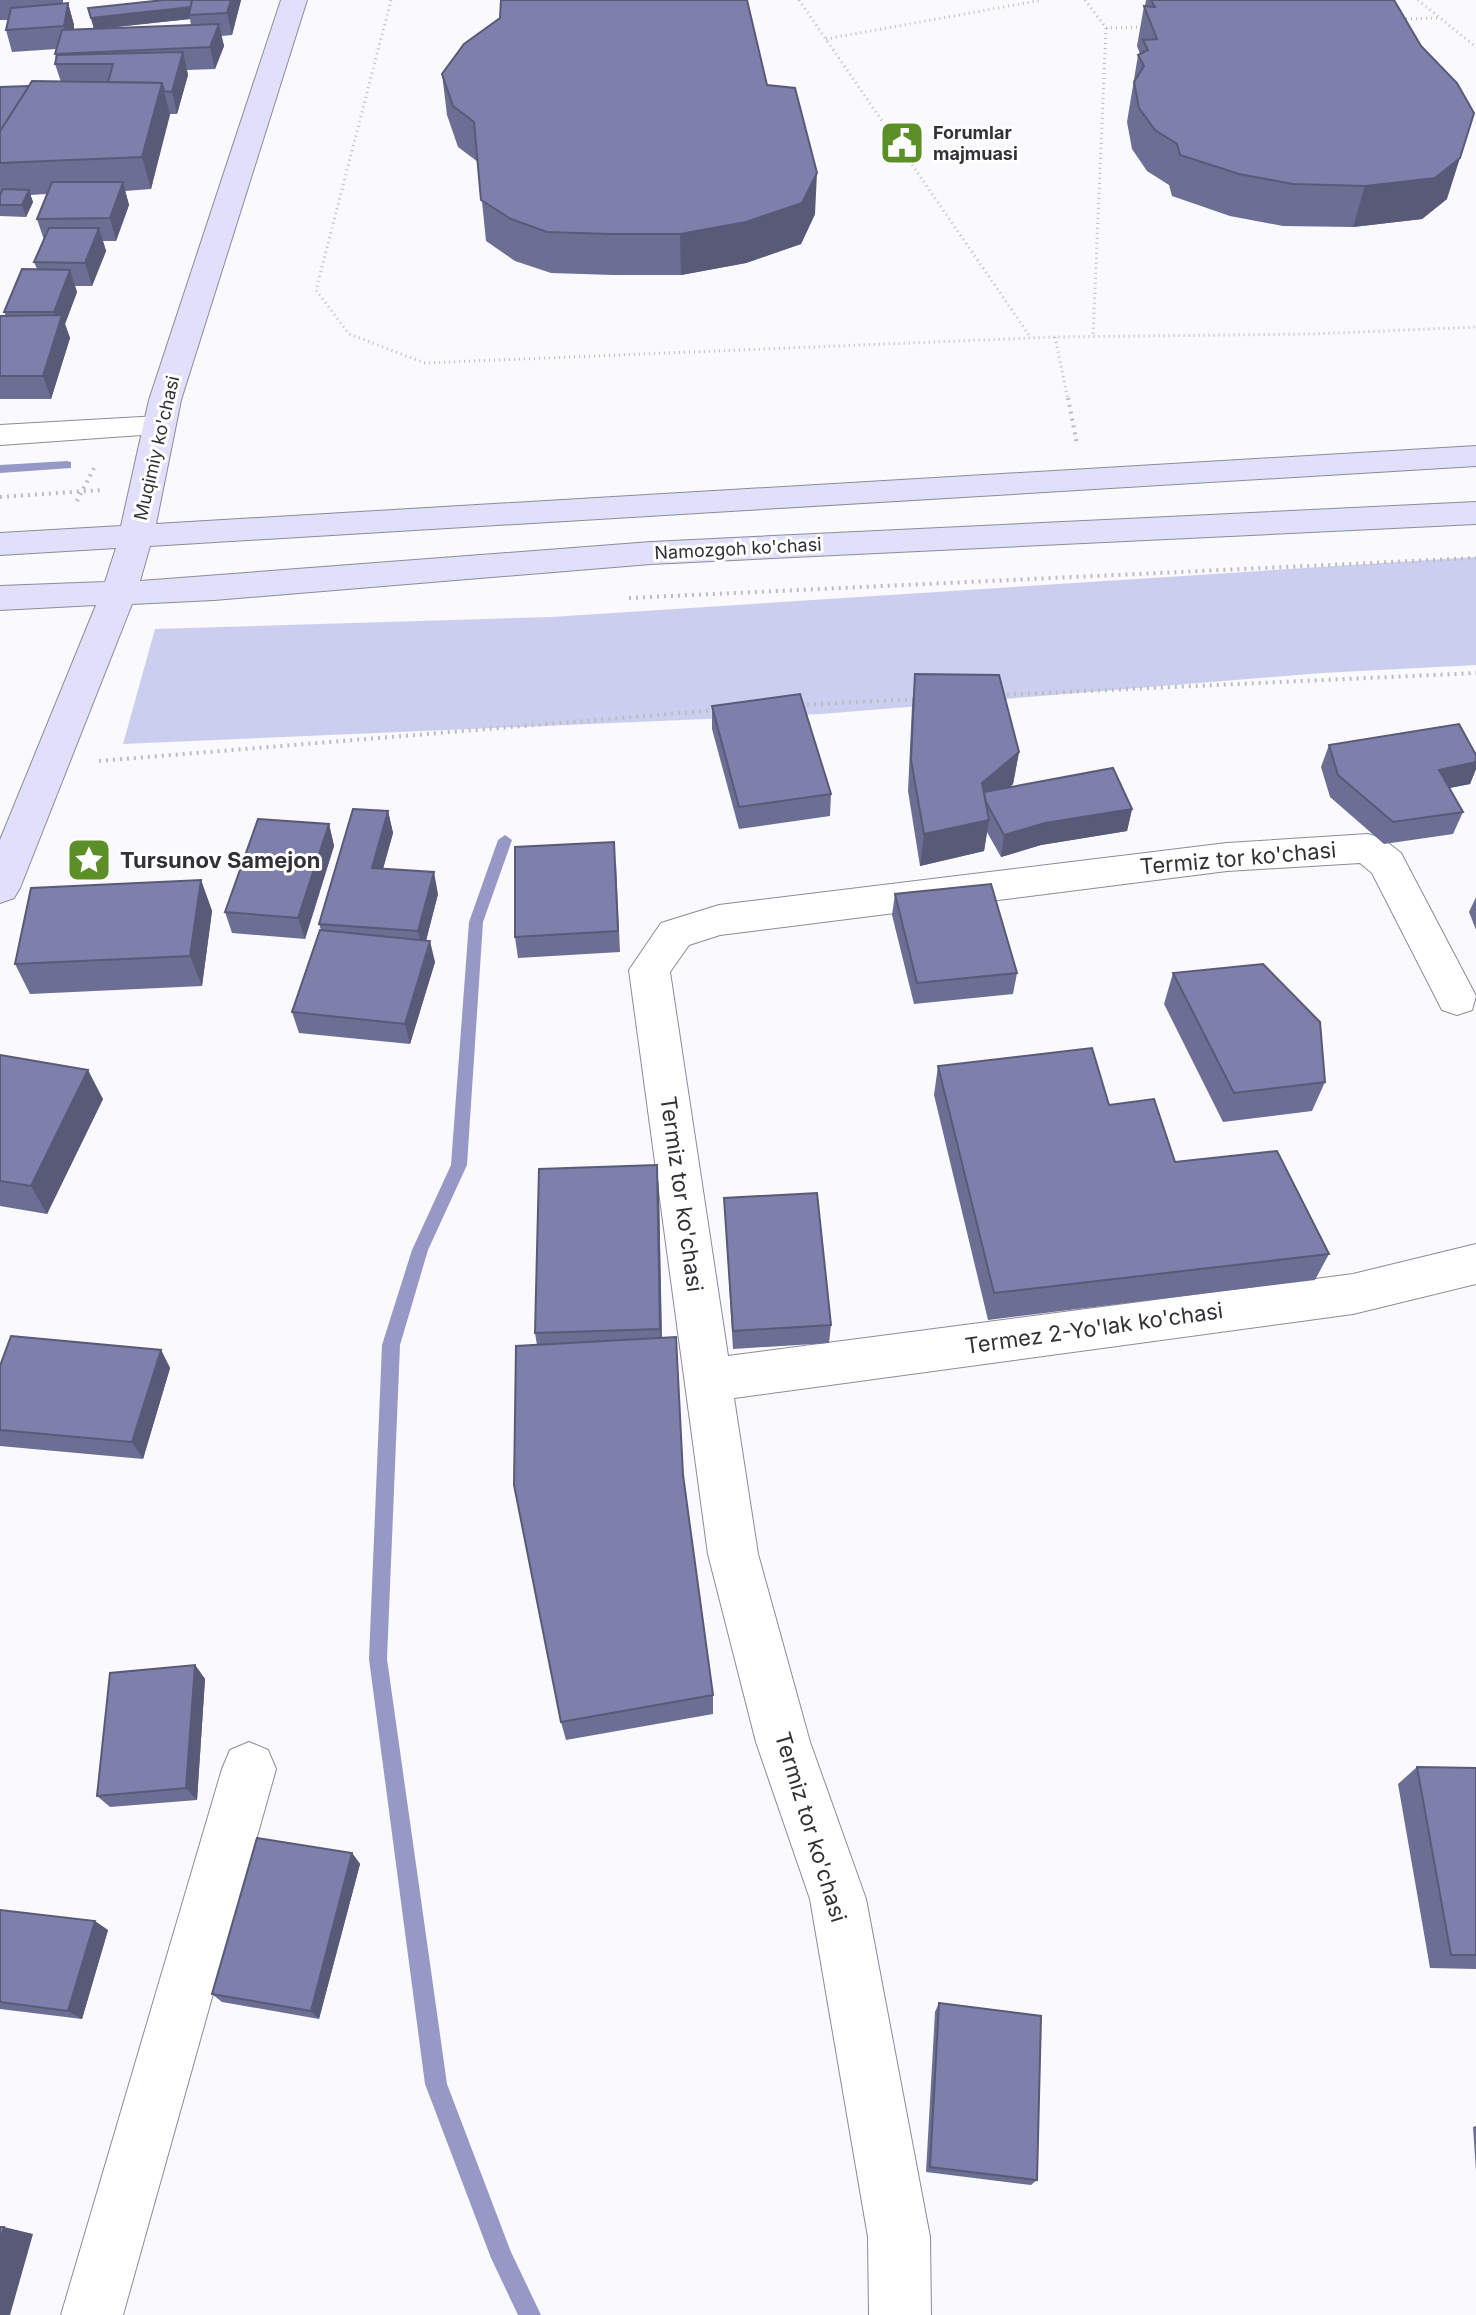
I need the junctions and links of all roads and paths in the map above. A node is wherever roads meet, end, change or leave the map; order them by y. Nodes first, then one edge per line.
1 (294, 0) edge
2 (391, 0) edge
3 (799, 0) edge
4 (1042, 0) edge
5 (1085, 0) edge
6 (1418, 0) edge
7 (1440, 18) junction
8 (1392, 20) edge
9 (1154, 27) edge
10 (1106, 28) junction
11 (826, 39) junction
12 (1476, 47) edge
13 (1476, 327) edge
14 (1093, 336) junction
15 (1055, 337) junction
16 (1031, 338) junction
17 (159, 426) junction
18 (0, 435) edge
19 (1476, 456) edge
20 (1091, 476) junction
21 (147, 487) junction
22 (0, 497) edge
23 (1476, 513) edge
24 (1108, 531) junction
25 (136, 537) junction
26 (0, 544) edge
27 (1476, 558) edge
28 (119, 593) junction
29 (0, 598) edge
30 (625, 598) dead end
31 (1476, 673) edge
32 (996, 695) edge
33 (919, 699) edge
34 (794, 706) edge
35 (732, 709) edge
36 (50, 766) junction
37 (0, 888) edge
38 (1457, 999) dead end
39 (1476, 1264) edge
40 (709, 1380) junction
41 (249, 1769) dead end
42 (92, 2315) edge
43 (900, 2315) edge

1 - 17 main road, Muqimiy ko'chasi
2 - 16 path
3 - 11 path
4 - 11 path
5 - 10 path
6 - 7 path
7 - 8 path
7 - 12 path
9 - 10 path
10 - 14 path
11 - 16 path
13 - 14 path
14 - 15 path
15 - 16 path
15 - 20 path
17 - 18 street
17 - 21 main road, Muqimiy ko'chasi
19 - 20 main road
20 - 24 main road
20 - 25 main road
21 - 22 path
21 - 25 main road, Muqimiy ko'chasi
23 - 24 main road, Namozgoh ko'chasi
24 - 28 main road, Namozgoh ko'chasi
25 - 26 main road
25 - 28 main road, Muqimiy ko'chasi
27 - 30 path
28 - 29 main road, Namozgoh ko'chasi
28 - 36 main road, Muqimiy ko'chasi
31 - 32 path
33 - 34 path
35 - 36 path
36 - 37 main road, Muqimiy ko'chasi
38 - 40 street, Termiz tor ko'chasi
39 - 40 street, Termez 2-Yo'lak ko'chasi
40 - 43 street, Termiz tor ko'chasi
41 - 42 street

